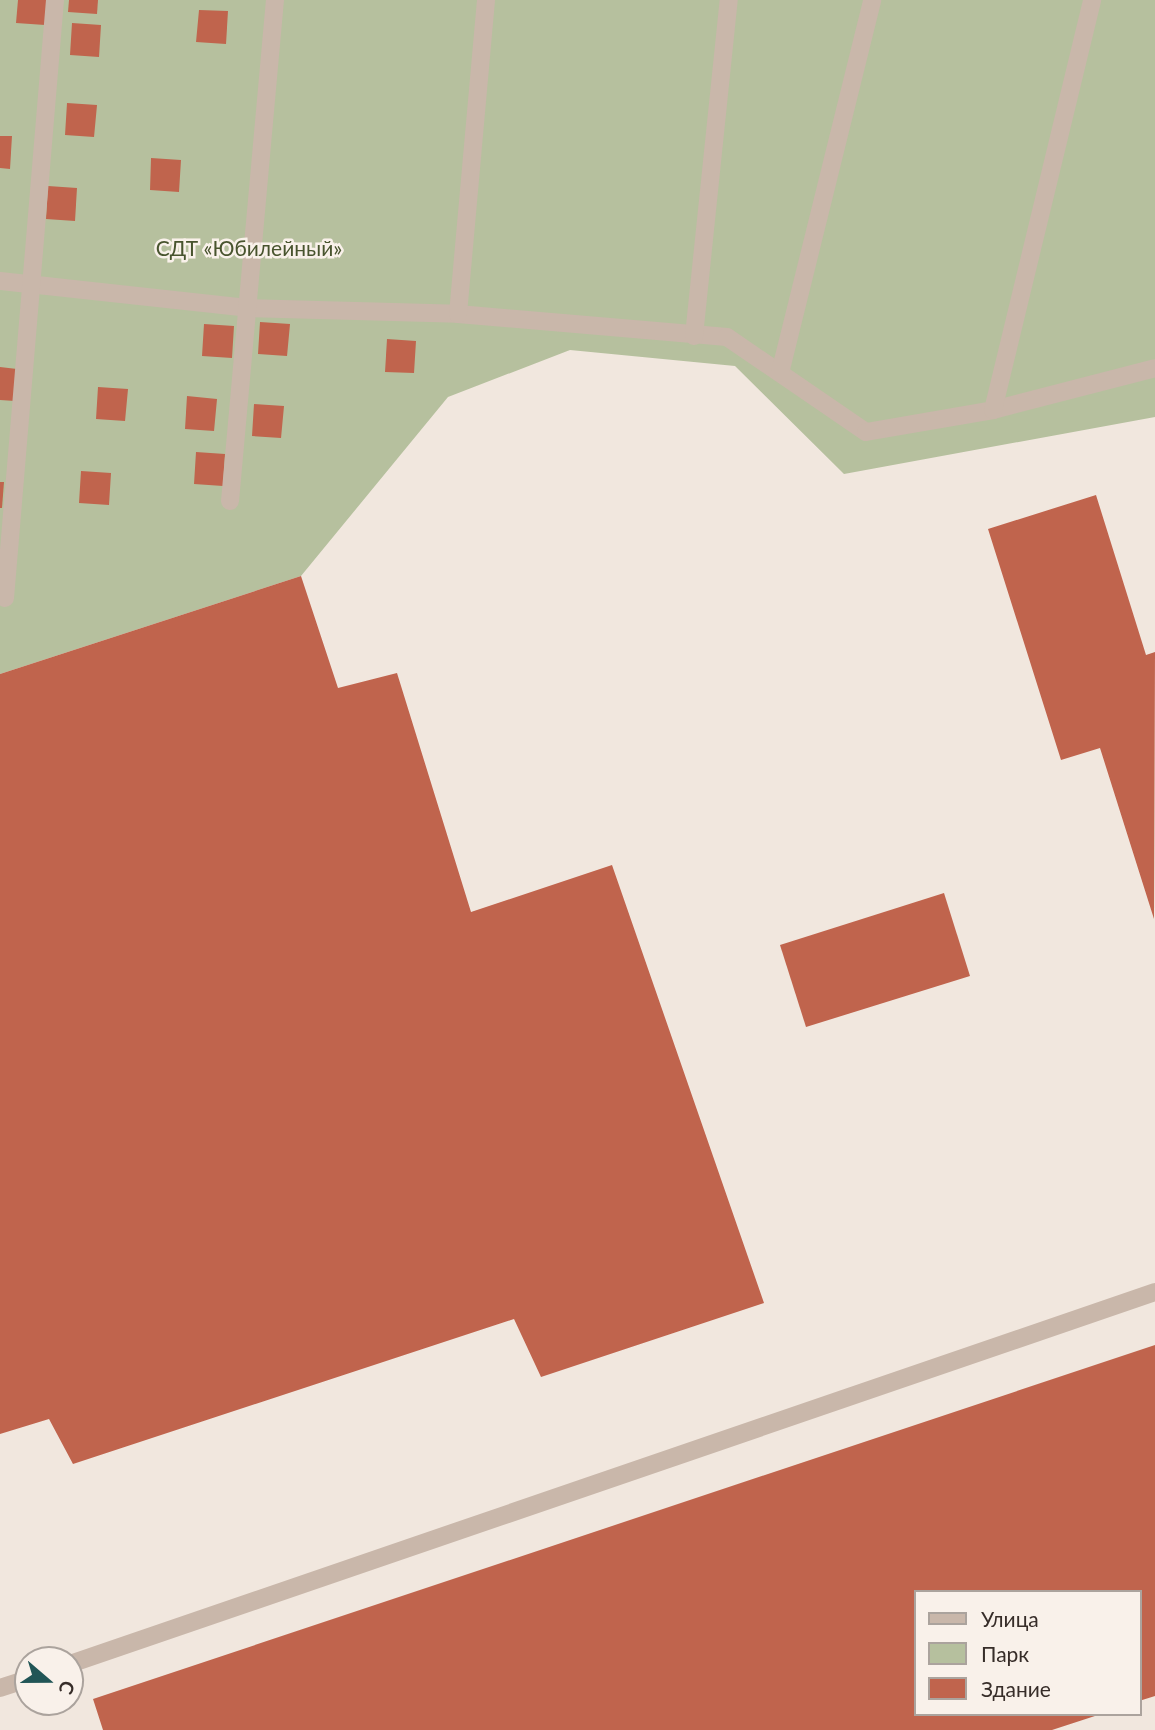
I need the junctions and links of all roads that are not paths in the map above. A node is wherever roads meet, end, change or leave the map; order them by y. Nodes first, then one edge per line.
1 (55, 0) edge
2 (275, 0) edge
3 (485, 0) edge
4 (729, 0) edge
5 (872, 0) edge
6 (1092, 0) edge
7 (0, 281) edge
8 (31, 284) junction
9 (248, 308) junction
10 (458, 314) junction
11 (694, 336) junction
12 (1155, 368) edge
13 (780, 373) junction
14 (993, 410) junction
15 (230, 501) dead end
16 (5, 598) dead end
17 (1155, 1292) edge
18 (84, 1659) edge

1 - 8 street
2 - 9 street
3 - 10 street
4 - 11 street
5 - 13 street
6 - 14 street
7 - 8 street
8 - 9 street
8 - 16 street
9 - 10 street
9 - 15 street
10 - 11 street
11 - 13 street
12 - 14 street
13 - 14 street
17 - 18 street

